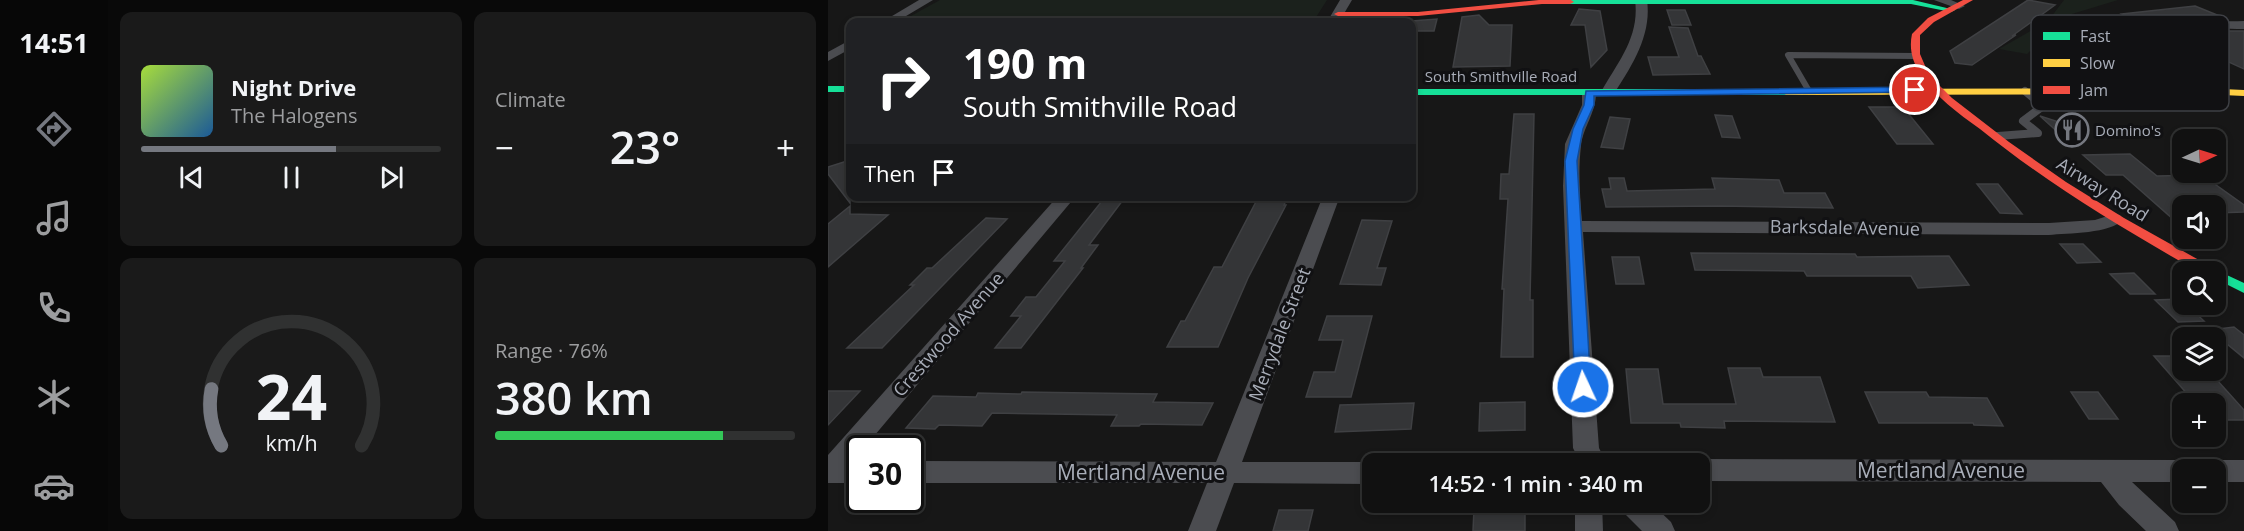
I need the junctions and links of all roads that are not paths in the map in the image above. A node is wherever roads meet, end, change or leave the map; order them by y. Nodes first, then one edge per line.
1 (927, 0) edge
2 (1346, 0) edge
3 (1641, 1) edge
4 (1496, 2) edge
5 (1934, 2) edge
6 (1960, 5) edge
7 (895, 18) edge
8 (1336, 18) edge
9 (2244, 25) edge
10 (2229, 26) edge
11 (846, 46) edge
12 (1916, 56) junction
13 (828, 57) edge
14 (828, 89) edge
15 (846, 89) edge
16 (1809, 91) junction
17 (1941, 91) junction
18 (2025, 91) junction
19 (2031, 91) edge
20 (1416, 92) edge
21 (2229, 92) edge
22 (1599, 93) junction
23 (2244, 93) edge
24 (2031, 96) edge
25 (2036, 111) edge
26 (1994, 136) junction
27 (1064, 201) edge
28 (1330, 201) edge
29 (2114, 219) junction
30 (1574, 226) junction
31 (2190, 261) edge
32 (2226, 279) edge
33 (2244, 289) edge
34 (1588, 453) edge
35 (1710, 470) edge
36 (2107, 471) junction
37 (2172, 471) edge
38 (2226, 471) edge
39 (2244, 471) edge
40 (828, 472) edge
41 (846, 472) edge
42 (924, 472) edge
43 (1226, 472) junction
44 (1362, 473) edge
45 (1588, 513) edge
46 (1642, 513) edge
47 (1202, 531) edge
48 (1589, 531) edge
49 (1661, 531) edge
50 (2165, 531) edge

1 - 7 street
2 - 8 street
3 - 4 main road
3 - 5 main road
3 - 22 street
4 - 8 main road
5 - 6 main road
6 - 12 main road
9 - 10 street
11 - 13 street
12 - 16 lane
12 - 17 main road, Airway Road
14 - 15 main road
16 - 17 main road, South Smithville Road
16 - 22 main road, South Smithville Road
17 - 18 main road, South Smithville Road
17 - 26 main road, Airway Road
18 - 19 main road, South Smithville Road
18 - 24 lane
20 - 22 main road, South Smithville Road
21 - 23 main road, South Smithville Road
22 - 30 street
25 - 26 lane
26 - 29 main road, Airway Road
27 - 40 street, Crestwood Avenue
28 - 43 street, Merrydale Street
29 - 30 street, Barksdale Avenue
29 - 31 main road, Airway Road
30 - 34 street
32 - 33 main road
35 - 36 street, Mertland Avenue
36 - 37 street, Mertland Avenue
36 - 50 street
38 - 39 street
40 - 41 street
42 - 43 street, Mertland Avenue
43 - 44 street, Mertland Avenue
43 - 47 street, Merrydale Street
45 - 48 street
46 - 49 street

